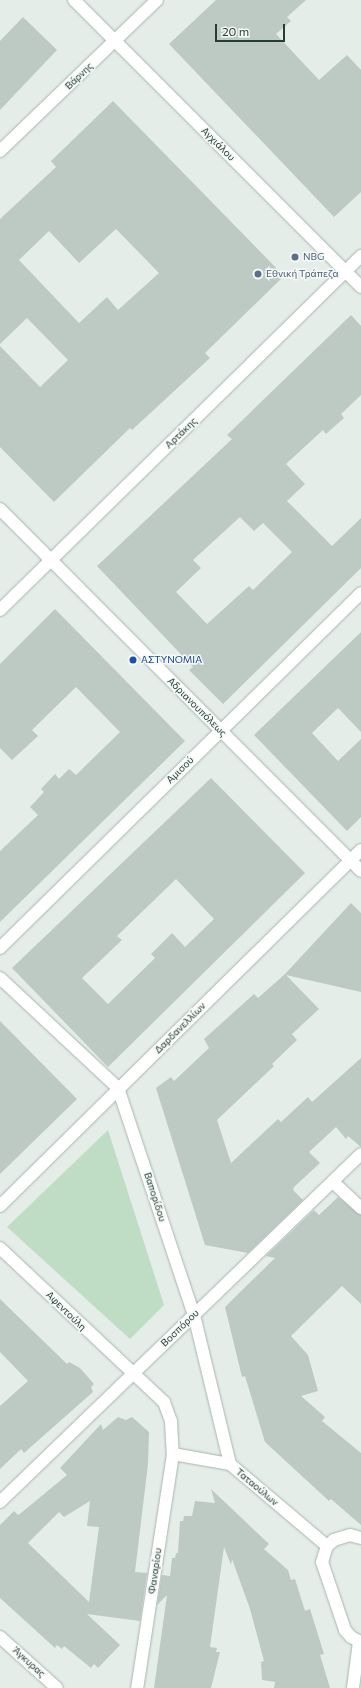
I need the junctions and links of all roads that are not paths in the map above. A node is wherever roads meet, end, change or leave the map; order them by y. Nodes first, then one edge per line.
1 (74, 0) edge
2 (157, 0) edge
3 (115, 41) junction
4 (0, 151) edge
5 (361, 256) edge
6 (345, 271) junction
7 (361, 288) edge
8 (0, 509) edge
9 (51, 560) junction
10 (361, 593) edge
11 (0, 610) edge
12 (221, 731) junction
13 (361, 850) edge
14 (350, 860) junction
15 (361, 871) edge
16 (0, 948) edge
17 (0, 978) edge
18 (118, 1088) junction
19 (361, 1154) edge
20 (333, 1182) junction
21 (0, 1206) edge
22 (361, 1208) edge
23 (0, 1248) edge
24 (194, 1315) junction
25 (133, 1374) junction
26 (173, 1454) junction
27 (230, 1464) junction
28 (0, 1502) edge
29 (361, 1538) edge
30 (327, 1546) junction
31 (0, 1637) edge
32 (360, 1642) edge
33 (57, 1688) edge
34 (137, 1688) edge
35 (353, 1688) edge

1 - 3 street, Αγχιάλου
2 - 3 street, Βάρνης
3 - 4 street, Βάρνης
3 - 6 street, Αγχιάλου
5 - 6 street, Αρτάκης
6 - 7 street, Αγχιάλου
6 - 9 street, Αρτάκης
8 - 9 street, Αδριανουπόλεως
9 - 11 street, Αρτάκης
9 - 12 street, Αδριανουπόλεως
10 - 12 street, Αμισού
12 - 14 street, Αδριανουπόλεως
12 - 16 street, Αμισού
13 - 14 street, Δαρδανελλίων
14 - 15 street, Αδριανουπόλεως
14 - 18 street, Δαρδανελλίων
17 - 18 street, Βαπορίδου
18 - 21 street, Δαρδανελλίων
18 - 24 street, Βαπορίδου
19 - 20 street, Βοσπόρου
20 - 22 street
20 - 24 street, Βοσπόρου
23 - 25 street, Αφεντούλη
24 - 25 street, Βοσπόρου
24 - 27 street, Βαπορίδου
25 - 26 street
25 - 28 street, Βοσπόρου
26 - 27 street, Ταταούλων
26 - 34 street, Φαναρίου
27 - 30 street, Ταταούλων
29 - 30 street
30 - 32 street
31 - 33 street, Άγκυρας
32 - 35 street

